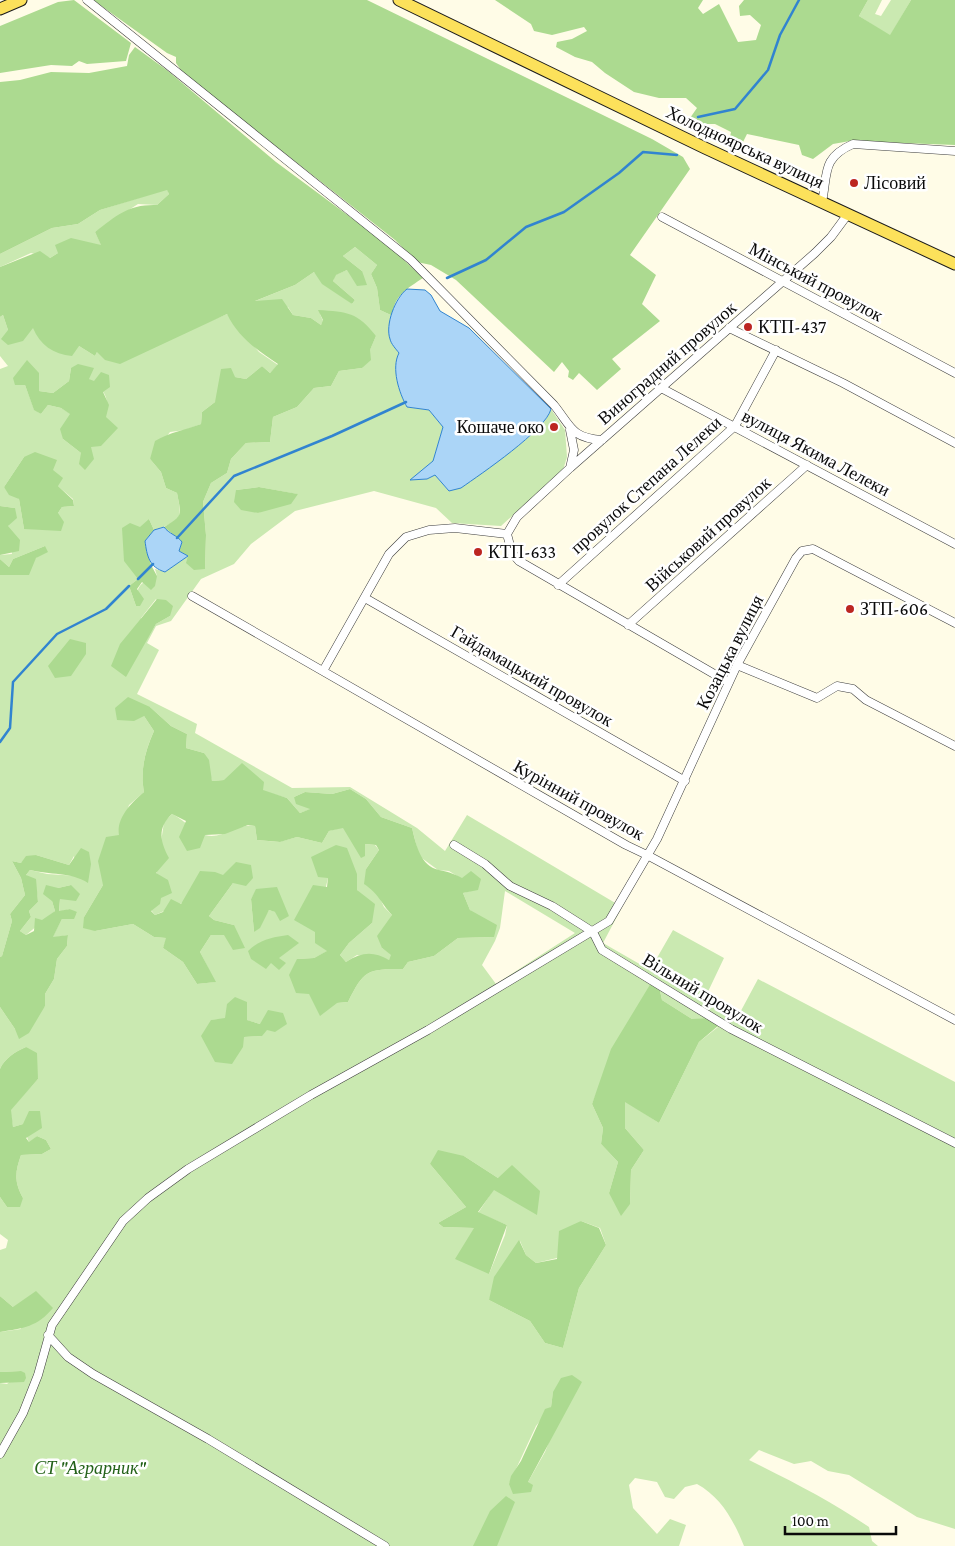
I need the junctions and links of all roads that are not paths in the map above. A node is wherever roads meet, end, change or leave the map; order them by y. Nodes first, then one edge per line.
1 (21, 0) edge
2 (87, 0) edge
3 (399, 0) edge
4 (0, 8) edge
5 (955, 150) edge
6 (822, 202) junction
7 (848, 214) junction
8 (662, 218) dead end
9 (955, 264) edge
10 (783, 282) junction
11 (730, 328) junction
12 (776, 350) junction
13 (955, 373) edge
14 (663, 388) junction
15 (735, 426) junction
16 (570, 430) junction
17 (602, 440) junction
18 (955, 443) edge
19 (807, 465) junction
20 (570, 468) junction
21 (507, 534) junction
22 (955, 544) edge
23 (558, 585) junction
24 (192, 596) dead end
25 (364, 598) junction
26 (955, 623) edge
27 (628, 625) junction
28 (737, 665) junction
29 (322, 671) junction
30 (728, 682) junction
31 (955, 746) edge
32 (685, 781) junction
33 (454, 845) dead end
34 (648, 855) junction
35 (593, 932) junction
36 (955, 1020) edge
37 (955, 1143) edge
38 (48, 1335) junction
39 (0, 1454) edge
40 (384, 1546) edge

1 - 4 main road
2 - 16 street
3 - 6 main road, Холодноярська вулиця
5 - 6 street
6 - 7 main road, Холодноярська вулиця
7 - 9 main road, Холодноярська вулиця
7 - 10 street, Виноградний провулок
8 - 10 street, Мінський провулок
10 - 11 street, Виноградний провулок
10 - 13 street, Мінський провулок
11 - 12 street
11 - 14 street, Виноградний провулок
12 - 15 street, провулок Степана Лелеки
12 - 18 street
14 - 15 street, вулиця Якима Лелеки
14 - 17 street, Виноградний провулок
15 - 19 street, вулиця Якима Лелеки
15 - 23 street, провулок Степана Лелеки
16 - 17 street
16 - 20 street
17 - 20 street, Виноградний провулок
19 - 22 street, вулиця Якима Лелеки
19 - 27 street, Військовий провулок
20 - 21 street, Виноградний провулок
21 - 23 street
21 - 25 street
23 - 27 street
24 - 29 street, Курінний провулок
25 - 29 street
25 - 32 street, Гайдамацький провулок
26 - 28 street, Козацька вулиця
27 - 30 street
28 - 30 street, Козацька вулиця
28 - 31 street
29 - 34 street, Курінний провулок
30 - 32 street, Козацька вулиця
32 - 34 street, Козацька вулиця
33 - 35 street, Вільний провулок
34 - 35 street, Козацька вулиця
34 - 36 street, Курінний провулок
35 - 37 street, Вільний провулок
35 - 38 street
38 - 39 street
38 - 40 street

